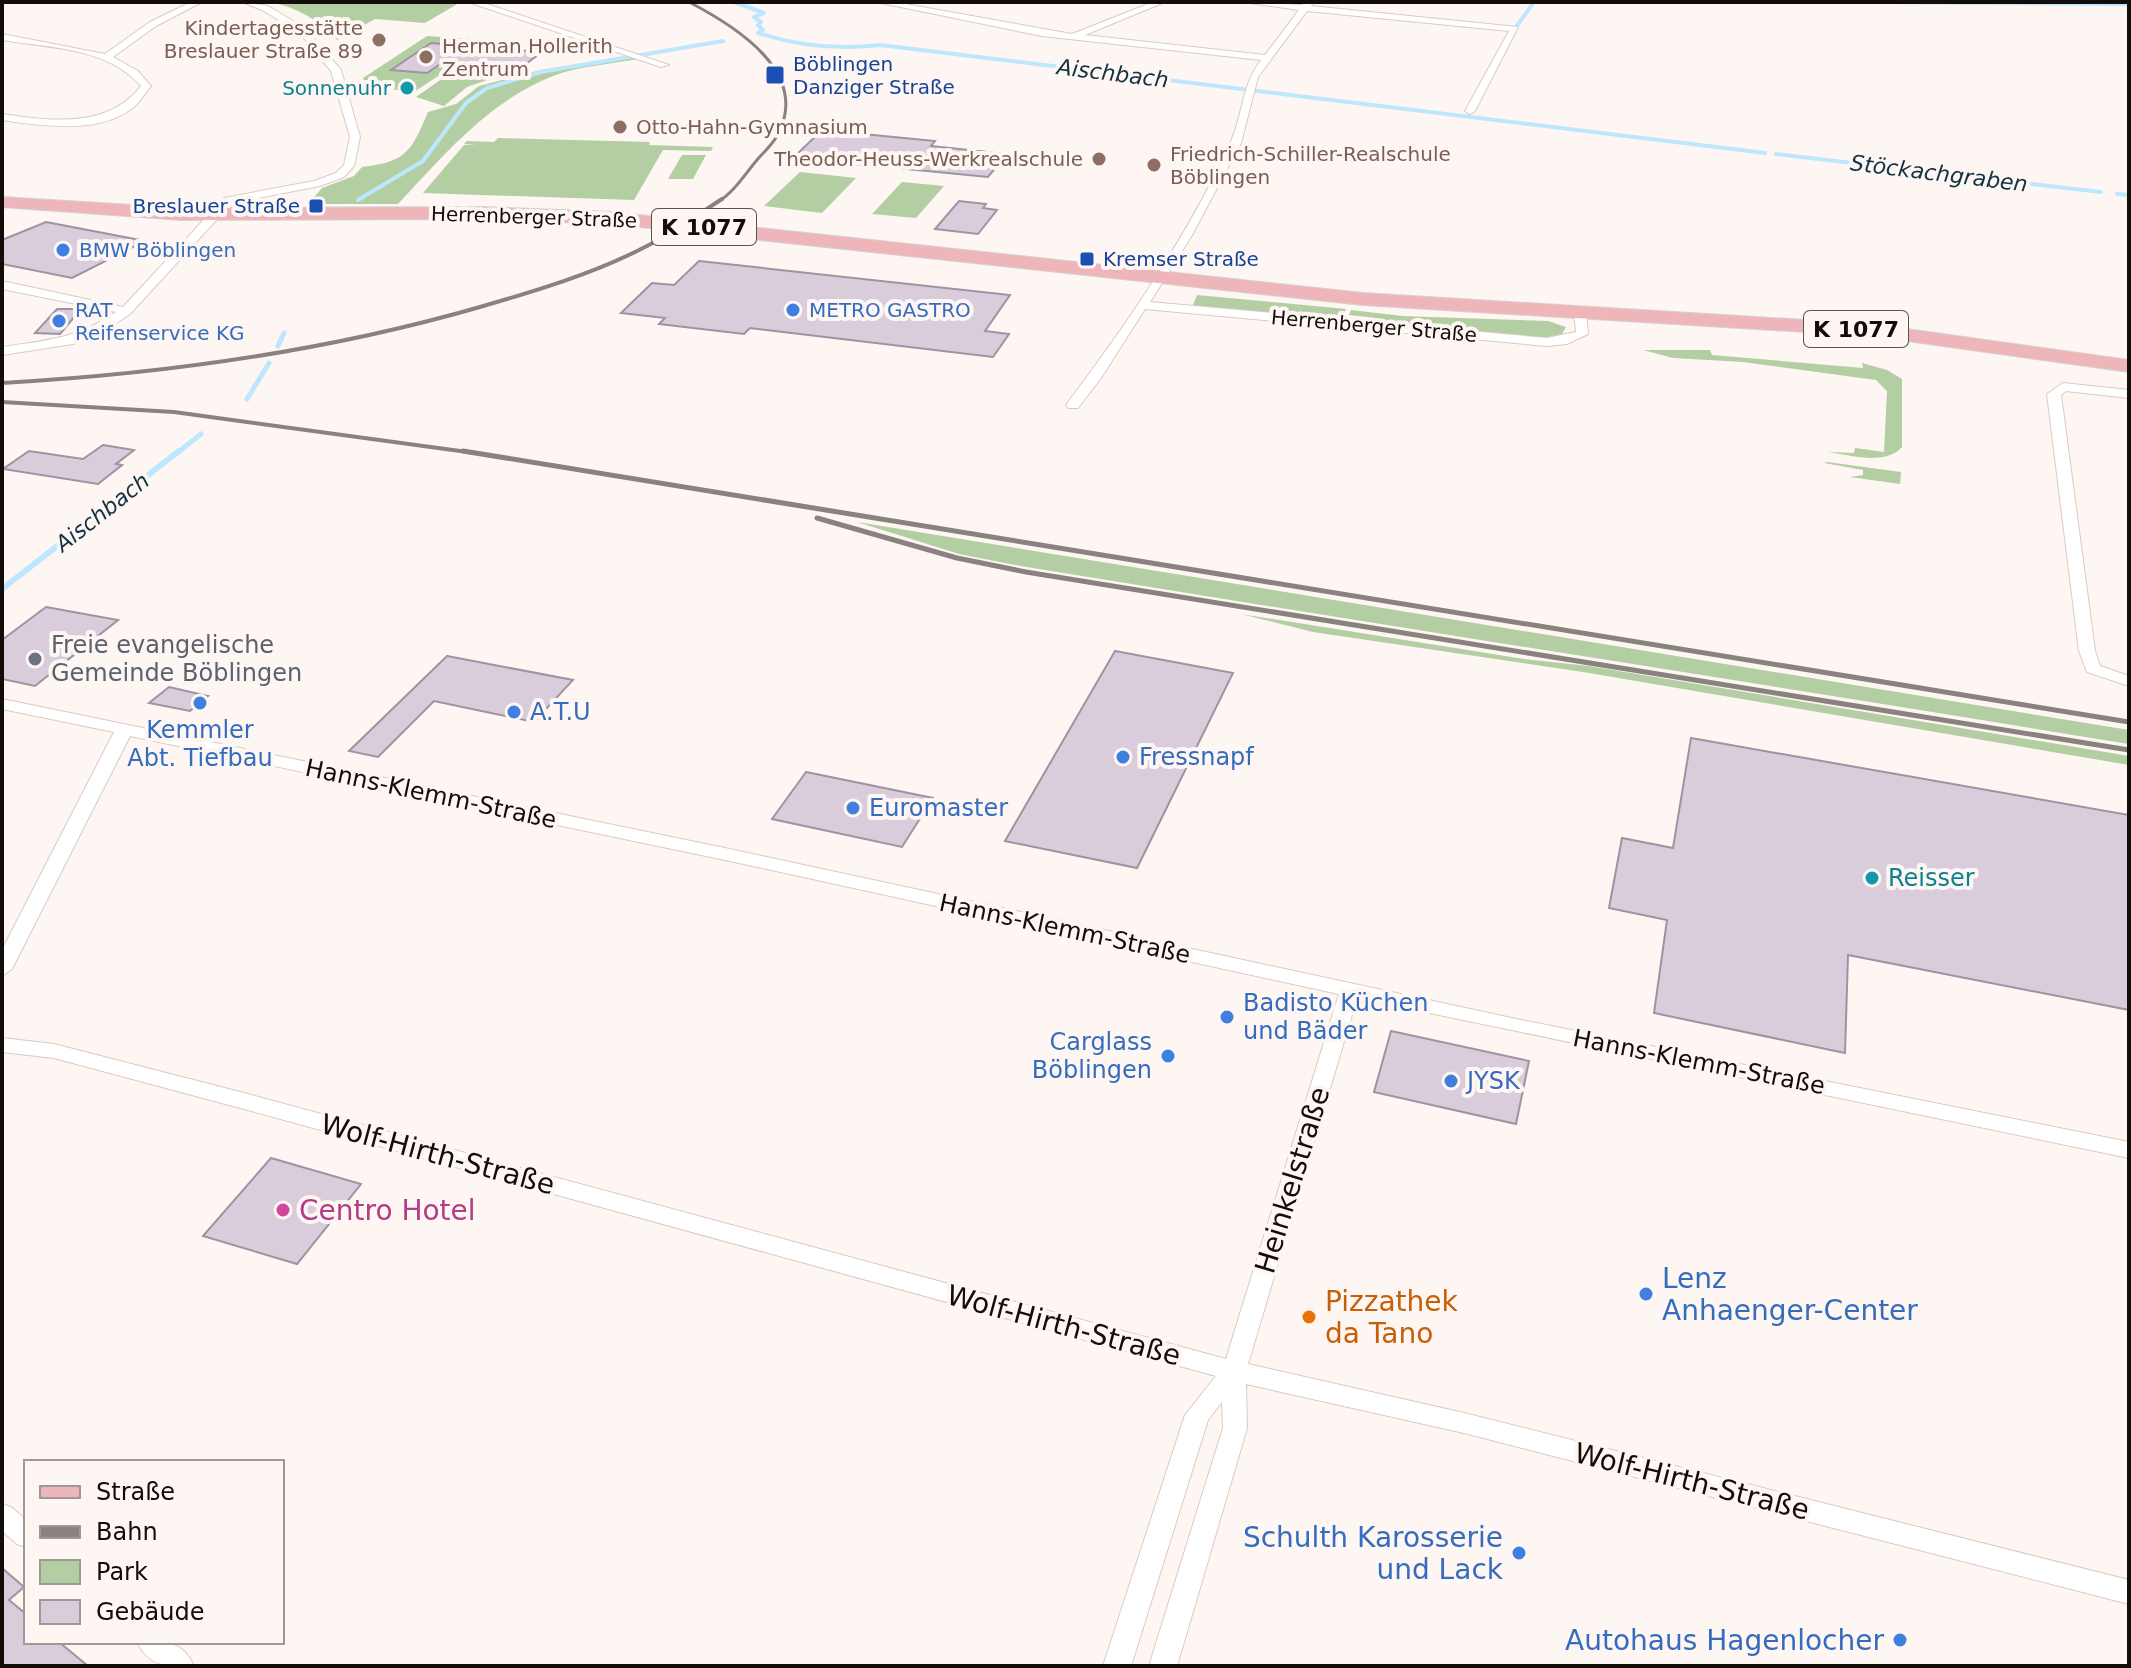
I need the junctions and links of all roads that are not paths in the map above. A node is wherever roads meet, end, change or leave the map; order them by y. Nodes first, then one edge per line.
1 (198, 2) edge
2 (246, 2) edge
3 (472, 2) edge
4 (880, 2) edge
5 (953, 2) edge
6 (1161, 2) edge
7 (1247, 2) edge
8 (1307, 5) edge
9 (925, 12) junction
10 (2, 37) edge
11 (1071, 37) junction
12 (109, 55) junction
13 (1266, 58) junction
14 (664, 65) dead end
15 (1470, 111) dead end
16 (2, 117) edge
17 (2, 202) edge
18 (215, 214) junction
19 (1158, 280) junction
20 (2, 285) edge
21 (1143, 305) junction
22 (126, 311) junction
23 (1580, 311) junction
24 (2, 351) edge
25 (2129, 366) edge
26 (2129, 394) edge
27 (1073, 405) dead end
28 (2129, 681) edge
29 (2, 704) edge
30 (124, 730) junction
31 (2, 969) edge
32 (1350, 990) junction
33 (2, 1045) edge
34 (2129, 1150) edge
35 (1234, 1371) junction
36 (2, 1515) edge
37 (24, 1534) edge
38 (2129, 1592) edge
39 (153, 1644) edge
40 (180, 1666) edge
41 (1117, 1666) edge
42 (1163, 1666) edge

1 - 12 street
2 - 18 street
3 - 14 street
4 - 9 street
5 - 9 street
6 - 11 street
7 - 8 street
8 - 13 street
8 - 15 street
9 - 11 street
10 - 12 street
11 - 13 street
12 - 16 street
13 - 19 street
17 - 18 main road, Herrenberger Straße / K 1077
18 - 19 main road, Herrenberger Straße / K 1077
18 - 22 street
19 - 21 street
19 - 23 main road, Herrenberger Straße / K 1077
20 - 22 street
21 - 23 street, Herrenberger Straße
21 - 27 street
22 - 24 street
23 - 25 main road, Herrenberger Straße / K 1077
26 - 28 street
29 - 30 street, Hanns-Klemm-Straße
30 - 31 street
30 - 32 street, Hanns-Klemm-Straße
32 - 34 street, Hanns-Klemm-Straße
32 - 35 street, Heinkelstraße
33 - 35 street, Wolf-Hirth-Straße
35 - 38 street, Wolf-Hirth-Straße
35 - 41 street, Heinkelstraße
35 - 42 street, Heinkelstraße
36 - 37 street
39 - 40 street

